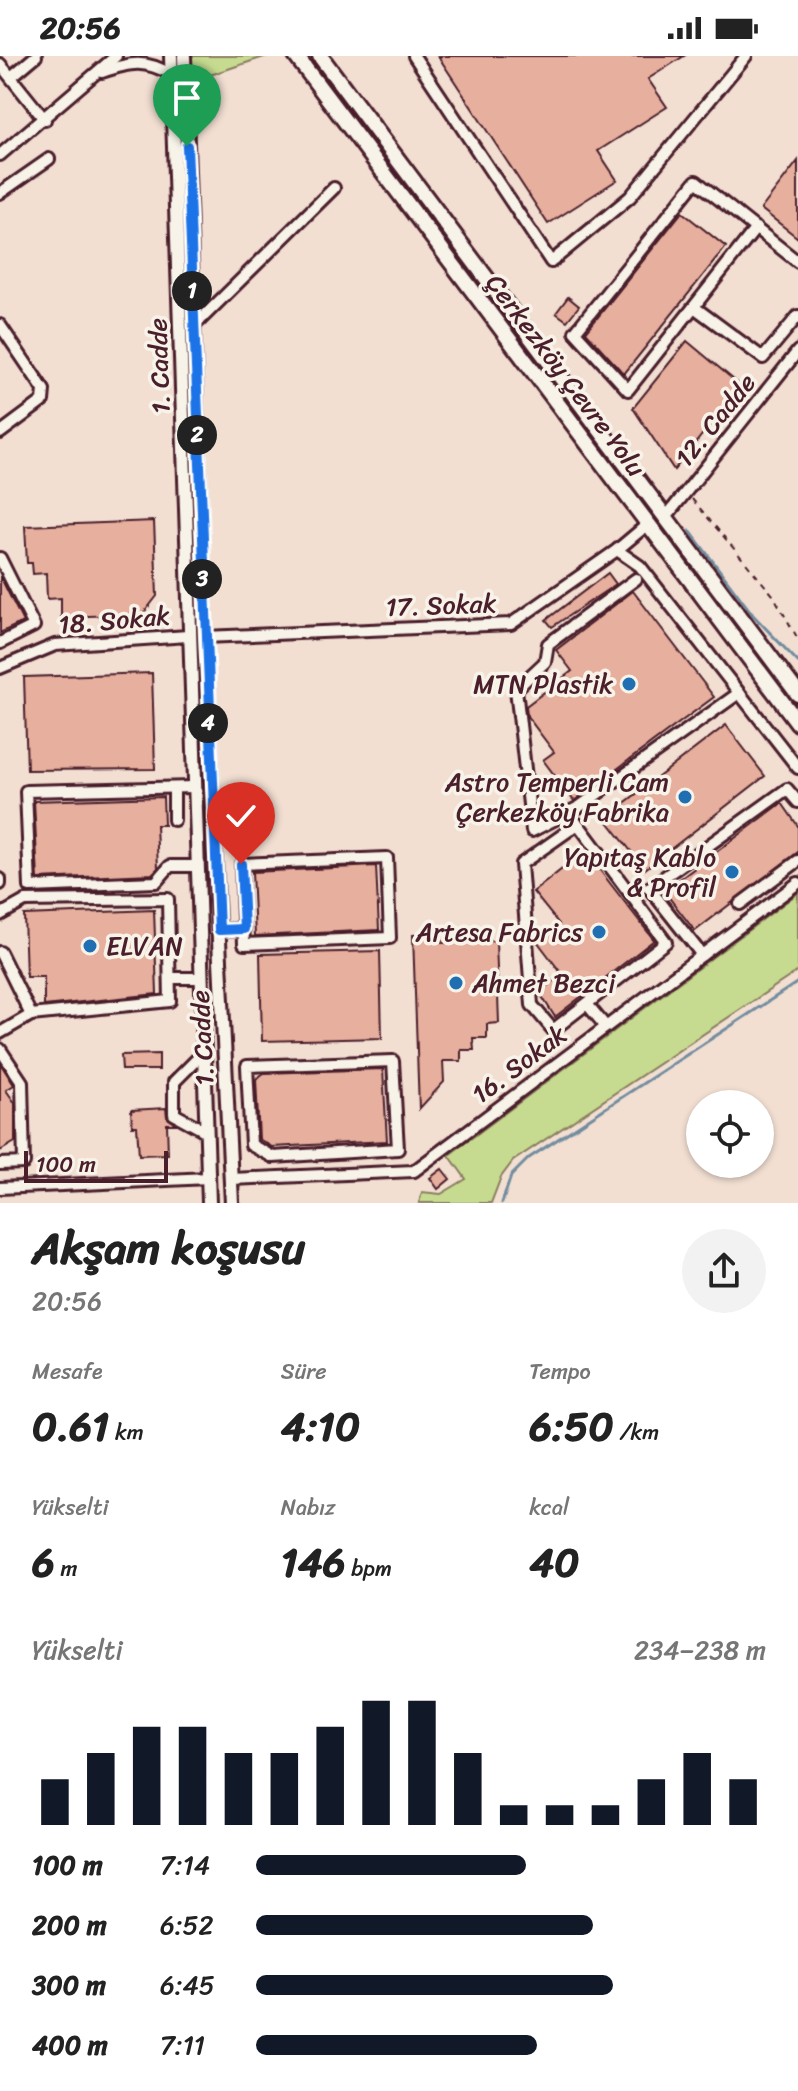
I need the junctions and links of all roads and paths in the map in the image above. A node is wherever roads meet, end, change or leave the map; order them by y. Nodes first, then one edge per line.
1 (36, 56) edge
2 (171, 56) edge
3 (184, 56) edge
4 (296, 56) edge
5 (320, 56) edge
6 (414, 56) edge
7 (746, 56) edge
8 (114, 57) edge
9 (0, 64) edge
10 (100, 72) junction
11 (172, 75) junction
12 (11, 77) junction
13 (45, 120) junction
14 (0, 155) edge
15 (49, 159) dead end
16 (334, 188) dead end
17 (0, 193) edge
18 (756, 228) junction
19 (798, 262) edge
20 (694, 307) junction
21 (798, 316) edge
22 (0, 325) edge
23 (193, 327) junction
24 (798, 351) edge
25 (0, 433) edge
26 (685, 492) junction
27 (666, 517) junction
28 (648, 524) junction
29 (617, 550) junction
30 (0, 558) edge
31 (636, 579) dead end
32 (188, 636) junction
33 (204, 637) junction
34 (798, 639) edge
35 (0, 643) edge
36 (0, 668) edge
37 (739, 693) junction
38 (798, 694) edge
39 (798, 723) edge
40 (798, 768) edge
41 (194, 787) junction
42 (174, 788) junction
43 (798, 802) edge
44 (174, 820) dead end
45 (798, 861) edge
46 (197, 866) junction
47 (798, 883) edge
48 (740, 904) dead end
49 (0, 915) edge
50 (244, 929) junction
51 (219, 930) junction
52 (0, 952) edge
53 (702, 955) junction
54 (170, 978) junction
55 (202, 978) junction
56 (587, 1004) junction
57 (31, 1015) junction
58 (606, 1027) junction
59 (0, 1033) edge
60 (0, 1049) edge
61 (205, 1051) junction
62 (207, 1132) junction
63 (378, 1150) junction
64 (273, 1157) junction
65 (0, 1164) edge
66 (379, 1172) junction
67 (273, 1177) junction
68 (208, 1178) junction
69 (231, 1179) junction
70 (0, 1188) edge
71 (209, 1203) edge
72 (232, 1203) edge

1 - 12 street
2 - 11 main road, 1. Cadde
3 - 23 main road, 1. Cadde
4 - 28 highway, Çerkezköy Çevre Yolu
5 - 27 highway
6 - 7 street
8 - 10 street
9 - 12 street
10 - 11 street
10 - 13 street
11 - 32 main road, 1. Cadde
12 - 13 street
13 - 14 street
15 - 17 street
16 - 23 street
18 - 19 street
18 - 20 street
18 - 20 street
20 - 21 street
22 - 25 street
23 - 33 main road, 1. Cadde
24 - 26 street, 12. Cadde
26 - 27 street, 12. Cadde
26 - 34 path
27 - 38 highway
28 - 29 street, 17. Sokak
28 - 39 highway, Çerkezköy Çevre Yolu
29 - 33 street, 17. Sokak
29 - 37 street
30 - 35 street
31 - 37 street
32 - 36 street, 18. Sokak
32 - 41 main road, 1. Cadde
33 - 51 main road, 1. Cadde
37 - 40 street
41 - 42 street
41 - 46 main road, 1. Cadde
42 - 44 street
42 - 46 street
43 - 53 street
45 - 48 street
46 - 55 main road, 1. Cadde
47 - 53 street, 16. Sokak
49 - 54 street
50 - 50 street
50 - 51 street
51 - 69 main road, 1. Cadde
52 - 57 street
53 - 58 street, 16. Sokak
54 - 55 street
54 - 57 street
55 - 61 main road, 1. Cadde
56 - 56 street
56 - 58 street
57 - 59 street
58 - 66 street, 16. Sokak
60 - 65 street
61 - 62 main road, 1. Cadde
61 - 62 street
62 - 68 main road, 1. Cadde
63 - 64 street
63 - 64 street
63 - 66 street
64 - 67 street
66 - 67 street, 16. Sokak
67 - 69 street, 16. Sokak
68 - 70 street
68 - 71 main road, 1. Cadde
69 - 72 main road, 1. Cadde

